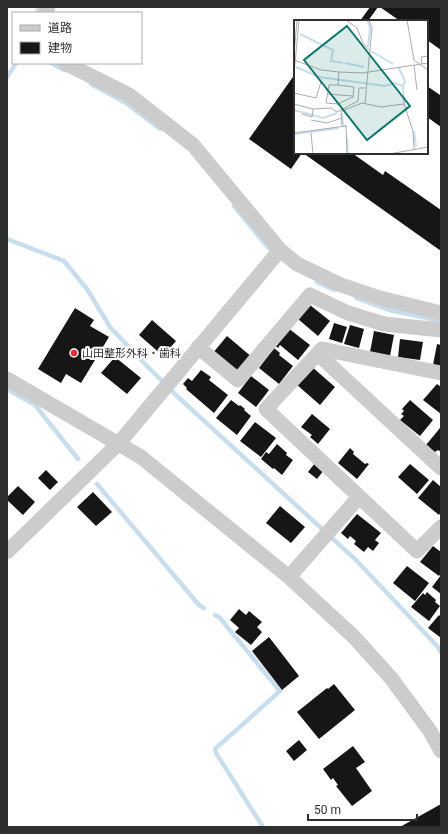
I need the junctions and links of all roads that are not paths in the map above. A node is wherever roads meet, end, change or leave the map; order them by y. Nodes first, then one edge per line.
1 (68, 64) edge
2 (275, 255) junction
3 (441, 313) edge
4 (441, 330) edge
5 (198, 347) junction
6 (318, 354) junction
7 (441, 373) edge
8 (7, 379) edge
9 (118, 443) junction
10 (441, 468) edge
11 (359, 497) junction
12 (441, 527) edge
13 (7, 552) edge
14 (289, 577) junction
15 (441, 751) edge

1 - 2 street
2 - 3 street
2 - 5 street
4 - 5 street
5 - 9 street
6 - 7 street
6 - 10 street
6 - 11 street
8 - 9 street
9 - 13 street
9 - 14 street
11 - 12 street
11 - 14 street
14 - 15 street

